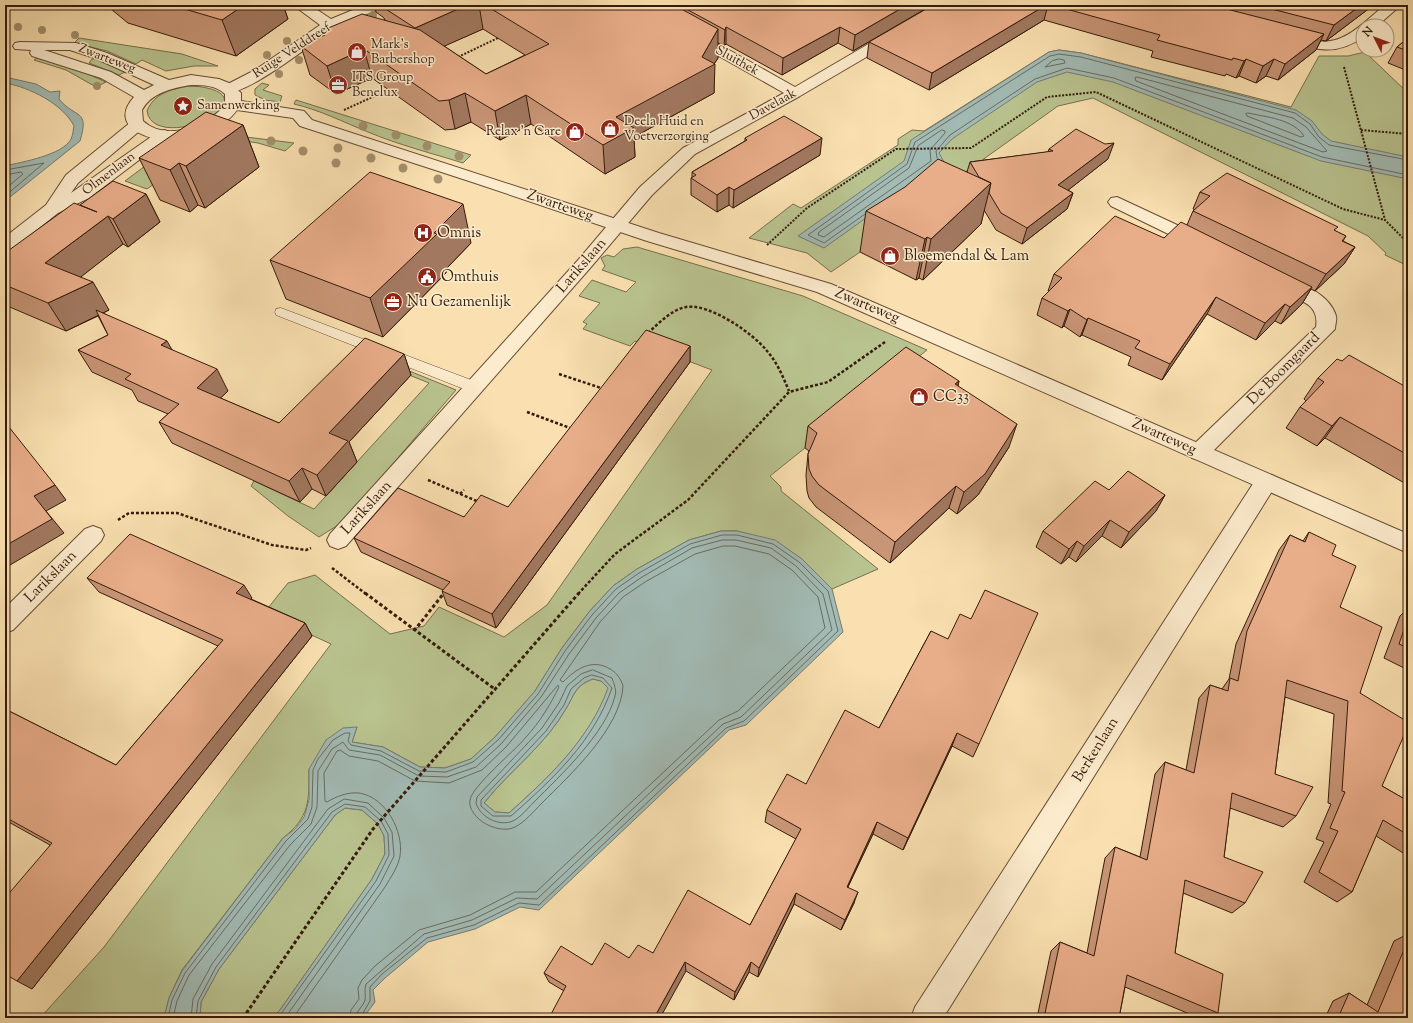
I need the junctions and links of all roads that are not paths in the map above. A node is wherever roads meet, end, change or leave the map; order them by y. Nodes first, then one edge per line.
1 (300, 5) edge
2 (377, 5) edge
3 (946, 5) edge
4 (1394, 5) edge
5 (1378, 18) edge
6 (330, 25) junction
7 (678, 28) edge
8 (1280, 36) edge
9 (1355, 36) edge
10 (5, 43) edge
11 (20, 46) junction
12 (168, 85) junction
13 (229, 89) junction
14 (795, 93) junction
15 (145, 97) junction
16 (233, 105) junction
17 (223, 118) junction
18 (310, 124) junction
19 (137, 125) junction
20 (164, 135) junction
21 (1117, 202) dead end
22 (52, 209) junction
23 (617, 225) junction
24 (5, 246) edge
25 (1214, 250) edge
26 (1263, 274) edge
27 (281, 312) dead end
28 (474, 387) junction
29 (1200, 452) junction
30 (1266, 482) junction
31 (93, 535) road end
32 (338, 540) road end
33 (1408, 544) edge
34 (5, 623) edge
35 (926, 1018) edge

1 - 6 street
2 - 6 street, Ruige Velddreef
3 - 14 street, Davelaak
4 - 5 street
6 - 13 street, Ruige Velddreef
7 - 14 street, Sluithek
8 - 9 street
10 - 11 street, Zwarteweg
11 - 12 street, Zwarteweg
11 - 15 street, Zwarteweg
12 - 13 street
12 - 15 street
13 - 16 street
14 - 23 street, Davelaak
15 - 19 street
16 - 17 street
16 - 18 street, Zwarteweg
17 - 18 street, Zwarteweg
17 - 20 street
18 - 23 street, Zwarteweg
19 - 20 street
19 - 22 street, Olmenlaan
20 - 22 street, Olmenlaan
21 - 25 street
22 - 24 street, Olmenlaan
23 - 28 street, Larikslaan
23 - 29 street, Zwarteweg
26 - 29 street, De Boomgaard
27 - 28 lane
28 - 32 street, Larikslaan
29 - 30 street, Zwarteweg
30 - 33 street, Zwarteweg
30 - 35 street, Berkenlaan
31 - 34 street, Larikslaan

